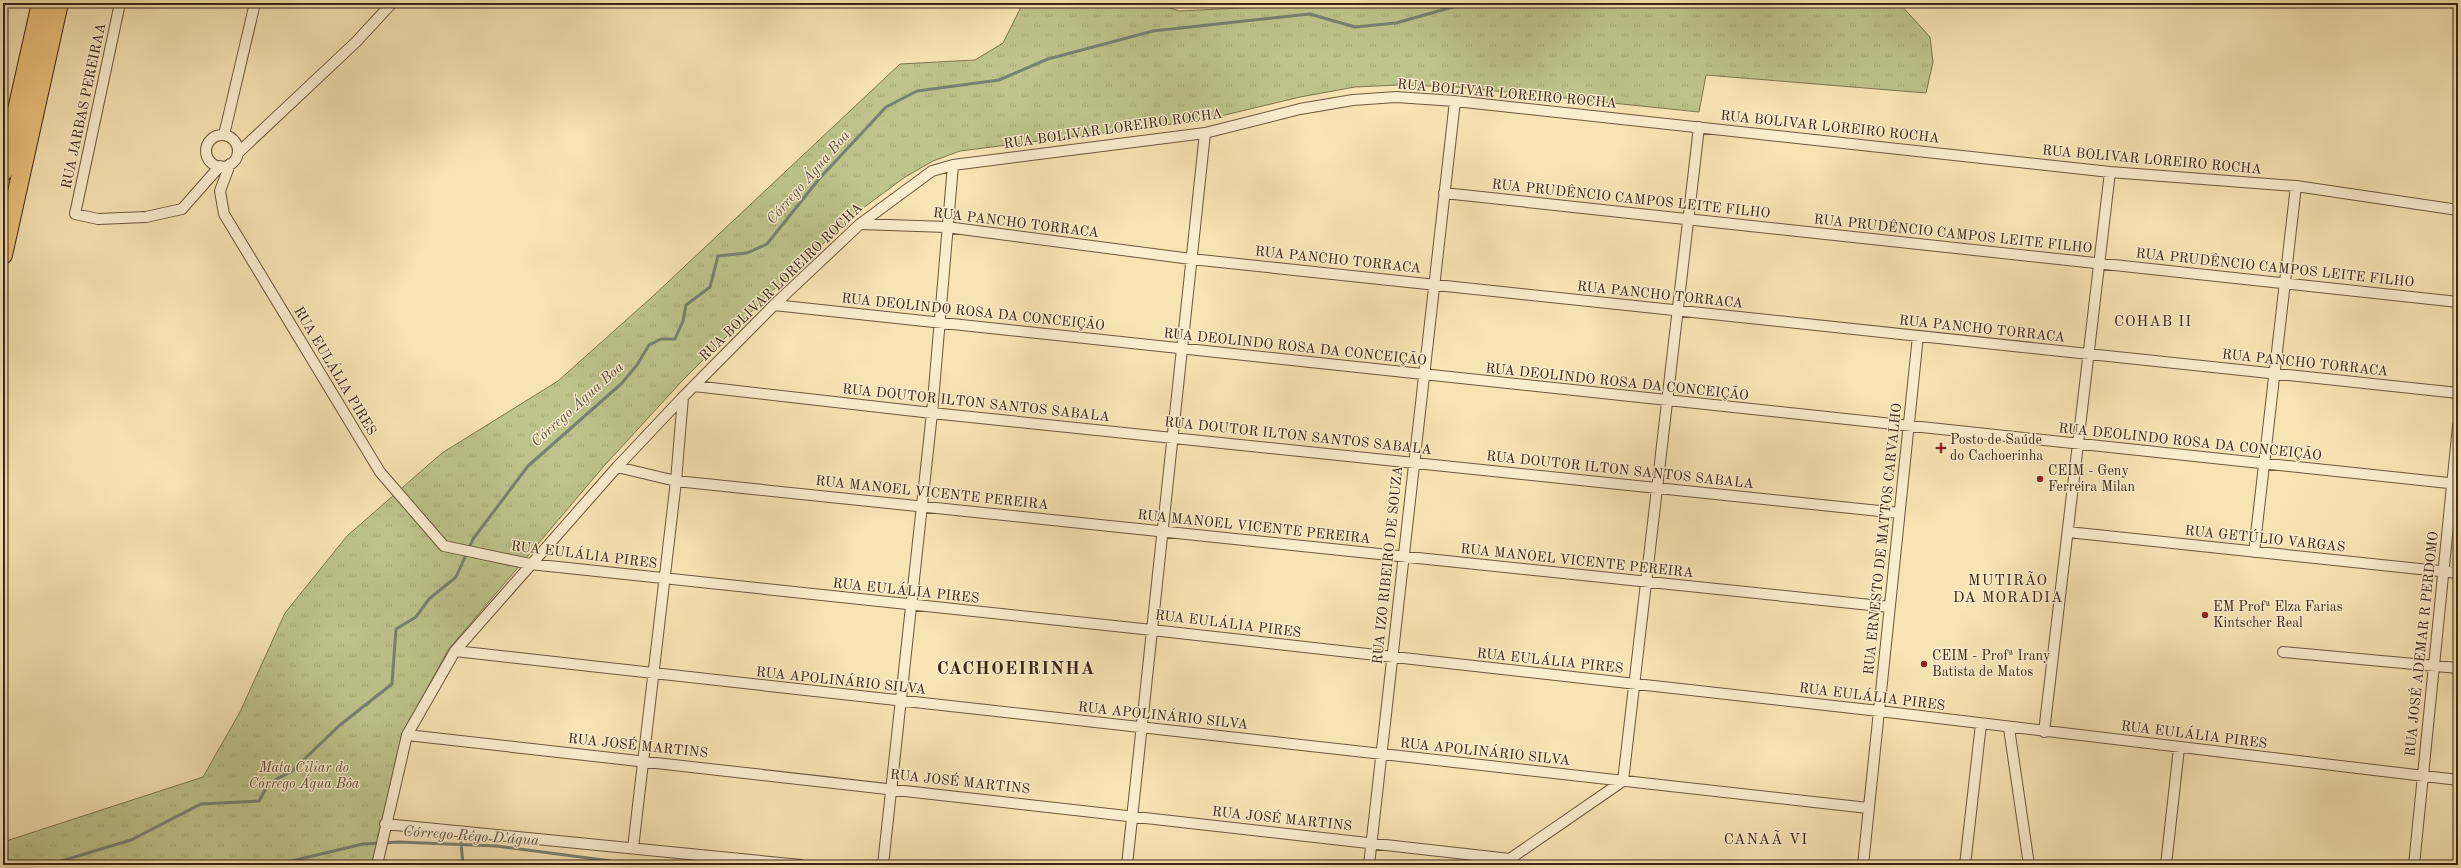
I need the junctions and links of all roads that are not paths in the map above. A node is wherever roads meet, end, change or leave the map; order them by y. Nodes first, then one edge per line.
1 (41, 3) edge
2 (59, 3) edge
3 (120, 3) edge
4 (255, 3) edge
5 (390, 4) edge
6 (1455, 101) junction
7 (1699, 127) junction
8 (1205, 133) junction
9 (224, 135) junction
10 (238, 153) junction
11 (230, 164) junction
12 (953, 165) junction
13 (220, 166) junction
14 (3, 172) edge
15 (2110, 172) junction
16 (2296, 186) junction
17 (1444, 193) junction
18 (2458, 210) edge
19 (1688, 219) junction
20 (860, 224) junction
21 (946, 227) junction
22 (3, 255) edge
23 (1192, 259) junction
24 (2100, 264) junction
25 (2284, 283) junction
26 (1434, 285) junction
27 (2458, 302) edge
28 (774, 304) junction
29 (1677, 310) junction
30 (941, 321) junction
31 (1918, 336) junction
32 (1182, 349) junction
33 (2089, 354) junction
34 (2274, 374) junction
35 (1424, 375) junction
36 (694, 386) junction
37 (2458, 394) edge
38 (683, 397) junction
39 (1667, 401) junction
40 (932, 413) junction
41 (2458, 426) edge
42 (1908, 427) junction
43 (1172, 438) junction
44 (2078, 445) junction
45 (1414, 463) junction
46 (2264, 464) junction
47 (617, 467) junction
48 (676, 481) junction
49 (2455, 484) edge
50 (1657, 488) junction
51 (922, 506) junction
52 (1899, 513) junction
53 (1163, 531) junction
54 (2068, 532) junction
55 (2254, 552) junction
56 (1403, 557) junction
57 (530, 564) junction
58 (2444, 572) junction
59 (2458, 574) edge
60 (665, 579) junction
61 (1646, 582) junction
62 (911, 606) junction
63 (1890, 607) junction
64 (1152, 630) junction
65 (455, 652) junction
66 (2284, 652) dead end
67 (1392, 658) junction
68 (2433, 666) junction
69 (2458, 668) edge
70 (654, 674) junction
71 (1634, 684) junction
72 (901, 701) junction
73 (1879, 711) junction
74 (1981, 724) junction
75 (1142, 728) junction
76 (2010, 728) junction
77 (2044, 732) junction
78 (407, 735) junction
79 (2179, 748) junction
80 (1381, 754) junction
81 (644, 760) junction
82 (2423, 776) junction
83 (2458, 780) edge
84 (1623, 781) junction
85 (891, 788) junction
86 (1868, 808) junction
87 (1132, 816) junction
88 (385, 824) junction
89 (1371, 843) junction
90 (633, 848) junction
91 (1510, 859) junction
92 (377, 865) edge
93 (801, 865) edge
94 (883, 865) edge
95 (1127, 865) edge
96 (1369, 865) edge
97 (1501, 865) edge
98 (1863, 865) edge
99 (1965, 865) edge
100 (2029, 865) edge
101 (2166, 865) edge
102 (2414, 865) edge

1 - 14 highway
2 - 22 highway
3 - 13 street, RUA JARBAS PEREIRAA
4 - 9 street
5 - 10 street, RUA EULÁLIA PIRES
6 - 7 street, RUA BOLIVAR LOREIRO ROCHA
6 - 8 street, RUA BOLIVAR LOREIRO ROCHA
6 - 17 street, RUA IZO RIBEIRO DE SOUZA
7 - 15 street, RUA BOLIVAR LOREIRO ROCHA
7 - 19 street
8 - 12 street, RUA BOLIVAR LOREIRO ROCHA
8 - 23 street
9 - 10 street
9 - 13 street
10 - 11 street, RUA EULÁLIA PIRES
11 - 13 street
11 - 57 street, RUA EULÁLIA PIRES
12 - 20 street, RUA BOLIVAR LOREIRO ROCHA
12 - 21 street
15 - 16 street, RUA BOLIVAR LOREIRO ROCHA
15 - 24 street
16 - 18 street, RUA BOLIVAR LOREIRO ROCHA
16 - 25 street
17 - 19 street, RUA PRUDÊNCIO CAMPOS LEITE FILHO
17 - 26 street, RUA IZO RIBEIRO DE SOUZA
19 - 24 street, RUA PRUDÊNCIO CAMPOS LEITE FILHO
19 - 29 street
20 - 21 street, RUA PANCHO TORRACA
20 - 28 street, RUA BOLIVAR LOREIRO ROCHA
21 - 23 street, RUA PANCHO TORRACA
21 - 30 street
23 - 26 street, RUA PANCHO TORRACA
23 - 32 street
24 - 25 street, RUA PRUDÊNCIO CAMPOS LEITE FILHO
24 - 33 street
25 - 27 street, RUA PRUDÊNCIO CAMPOS LEITE FILHO
25 - 34 street
26 - 29 street, RUA PANCHO TORRACA
26 - 35 street, RUA IZO RIBEIRO DE SOUZA
28 - 30 street, RUA DEOLINDO ROSA DA CONCEIÇÃO
28 - 36 street, RUA BOLIVAR LOREIRO ROCHA
29 - 31 street, RUA PANCHO TORRACA
29 - 39 street
30 - 32 street, RUA DEOLINDO ROSA DA CONCEIÇÃO
30 - 40 street
31 - 33 street, RUA PANCHO TORRACA
31 - 42 street, RUA ERNESTO DE MATTOS CARVALHO
32 - 35 street, RUA DEOLINDO ROSA DA CONCEIÇÃO
32 - 43 street
33 - 34 street, RUA PANCHO TORRACA
33 - 44 street
34 - 37 street, RUA PANCHO TORRACA
34 - 46 street
35 - 39 street, RUA DEOLINDO ROSA DA CONCEIÇÃO
35 - 45 street, RUA IZO RIBEIRO DE SOUZA
36 - 38 street, RUA BOLIVAR LOREIRO ROCHA
36 - 40 street, RUA DOUTOR ILTON SANTOS SABALA
38 - 47 street, RUA BOLIVAR LOREIRO ROCHA
38 - 48 street
39 - 42 street, RUA DEOLINDO ROSA DA CONCEIÇÃO
39 - 50 street
40 - 43 street, RUA DOUTOR ILTON SANTOS SABALA
40 - 51 street
41 - 49 street, RUA JOSÉ ADEMAR R PERDOMO
42 - 44 street, RUA DEOLINDO ROSA DA CONCEIÇÃO
42 - 52 street, RUA ERNESTO DE MATTOS CARVALHO
43 - 45 street, RUA DOUTOR ILTON SANTOS SABALA
43 - 53 street
44 - 46 street, RUA DEOLINDO ROSA DA CONCEIÇÃO
44 - 54 street
45 - 50 street, RUA DOUTOR ILTON SANTOS SABALA
45 - 56 street, RUA IZO RIBEIRO DE SOUZA
46 - 49 street, RUA DEOLINDO ROSA DA CONCEIÇÃO
46 - 55 street
47 - 48 street, RUA MANOEL VICENTE PEREIRA
47 - 57 street, RUA BOLIVAR LOREIRO ROCHA
48 - 51 street, RUA MANOEL VICENTE PEREIRA
48 - 60 street
49 - 58 street, RUA JOSÉ ADEMAR R PERDOMO
50 - 52 street, RUA DOUTOR ILTON SANTOS SABALA
50 - 61 street
51 - 53 street, RUA MANOEL VICENTE PEREIRA
51 - 62 street
52 - 63 street, RUA ERNESTO DE MATTOS CARVALHO
53 - 56 street, RUA MANOEL VICENTE PEREIRA
53 - 64 street
54 - 55 street, RUA GETÚLIO VARGAS
54 - 77 street
55 - 58 street, RUA GETÚLIO VARGAS
56 - 61 street, RUA MANOEL VICENTE PEREIRA
56 - 67 street, RUA IZO RIBEIRO DE SOUZA
57 - 60 street, RUA EULÁLIA PIRES
57 - 65 street, RUA BOLIVAR LOREIRO ROCHA
58 - 59 street, RUA GETÚLIO VARGAS
58 - 68 street, RUA JOSÉ ADEMAR R PERDOMO
60 - 62 street, RUA EULÁLIA PIRES
60 - 70 street
61 - 63 street, RUA MANOEL VICENTE PEREIRA
61 - 71 street
62 - 64 street, RUA EULÁLIA PIRES
62 - 72 street
63 - 73 street, RUA ERNESTO DE MATTOS CARVALHO
64 - 67 street, RUA EULÁLIA PIRES
64 - 75 street
65 - 70 street, RUA APOLINÁRIO SILVA
65 - 78 street, RUA BOLIVAR LOREIRO ROCHA
66 - 68 street
67 - 71 street, RUA EULÁLIA PIRES
67 - 80 street, RUA IZO RIBEIRO DE SOUZA
68 - 69 street
68 - 82 street, RUA JOSÉ ADEMAR R PERDOMO
70 - 72 street, RUA APOLINÁRIO SILVA
70 - 81 street
71 - 73 street, RUA EULÁLIA PIRES
71 - 84 street
72 - 75 street, RUA APOLINÁRIO SILVA
72 - 85 street
73 - 74 street, RUA EULÁLIA PIRES
73 - 86 street, RUA ERNESTO DE MATTOS CARVALHO
74 - 76 street, RUA EULÁLIA PIRES
74 - 99 street
75 - 80 street, RUA APOLINÁRIO SILVA
75 - 87 street
76 - 77 street, RUA EULÁLIA PIRES
76 - 100 street
77 - 79 street, RUA EULÁLIA PIRES
78 - 81 street, RUA JOSÉ MARTINS
78 - 88 street, RUA BOLIVAR LOREIRO ROCHA
79 - 82 street, RUA EULÁLIA PIRES
79 - 101 street
80 - 84 street, RUA APOLINÁRIO SILVA
80 - 89 street, RUA IZO RIBEIRO DE SOUZA
81 - 85 street, RUA JOSÉ MARTINS
81 - 90 street
82 - 83 street, RUA EULÁLIA PIRES
82 - 102 street, RUA JOSÉ ADEMAR R PERDOMO
84 - 86 street, RUA APOLINÁRIO SILVA
84 - 91 street
85 - 87 street, RUA JOSÉ MARTINS
85 - 94 street
86 - 98 street, RUA ERNESTO DE MATTOS CARVALHO
87 - 89 street, RUA JOSÉ MARTINS
87 - 95 street
88 - 90 street
88 - 92 street, RUA BOLIVAR LOREIRO ROCHA
89 - 91 street, RUA JOSÉ MARTINS
89 - 96 street, RUA IZO RIBEIRO DE SOUZA
90 - 93 street
91 - 97 street

